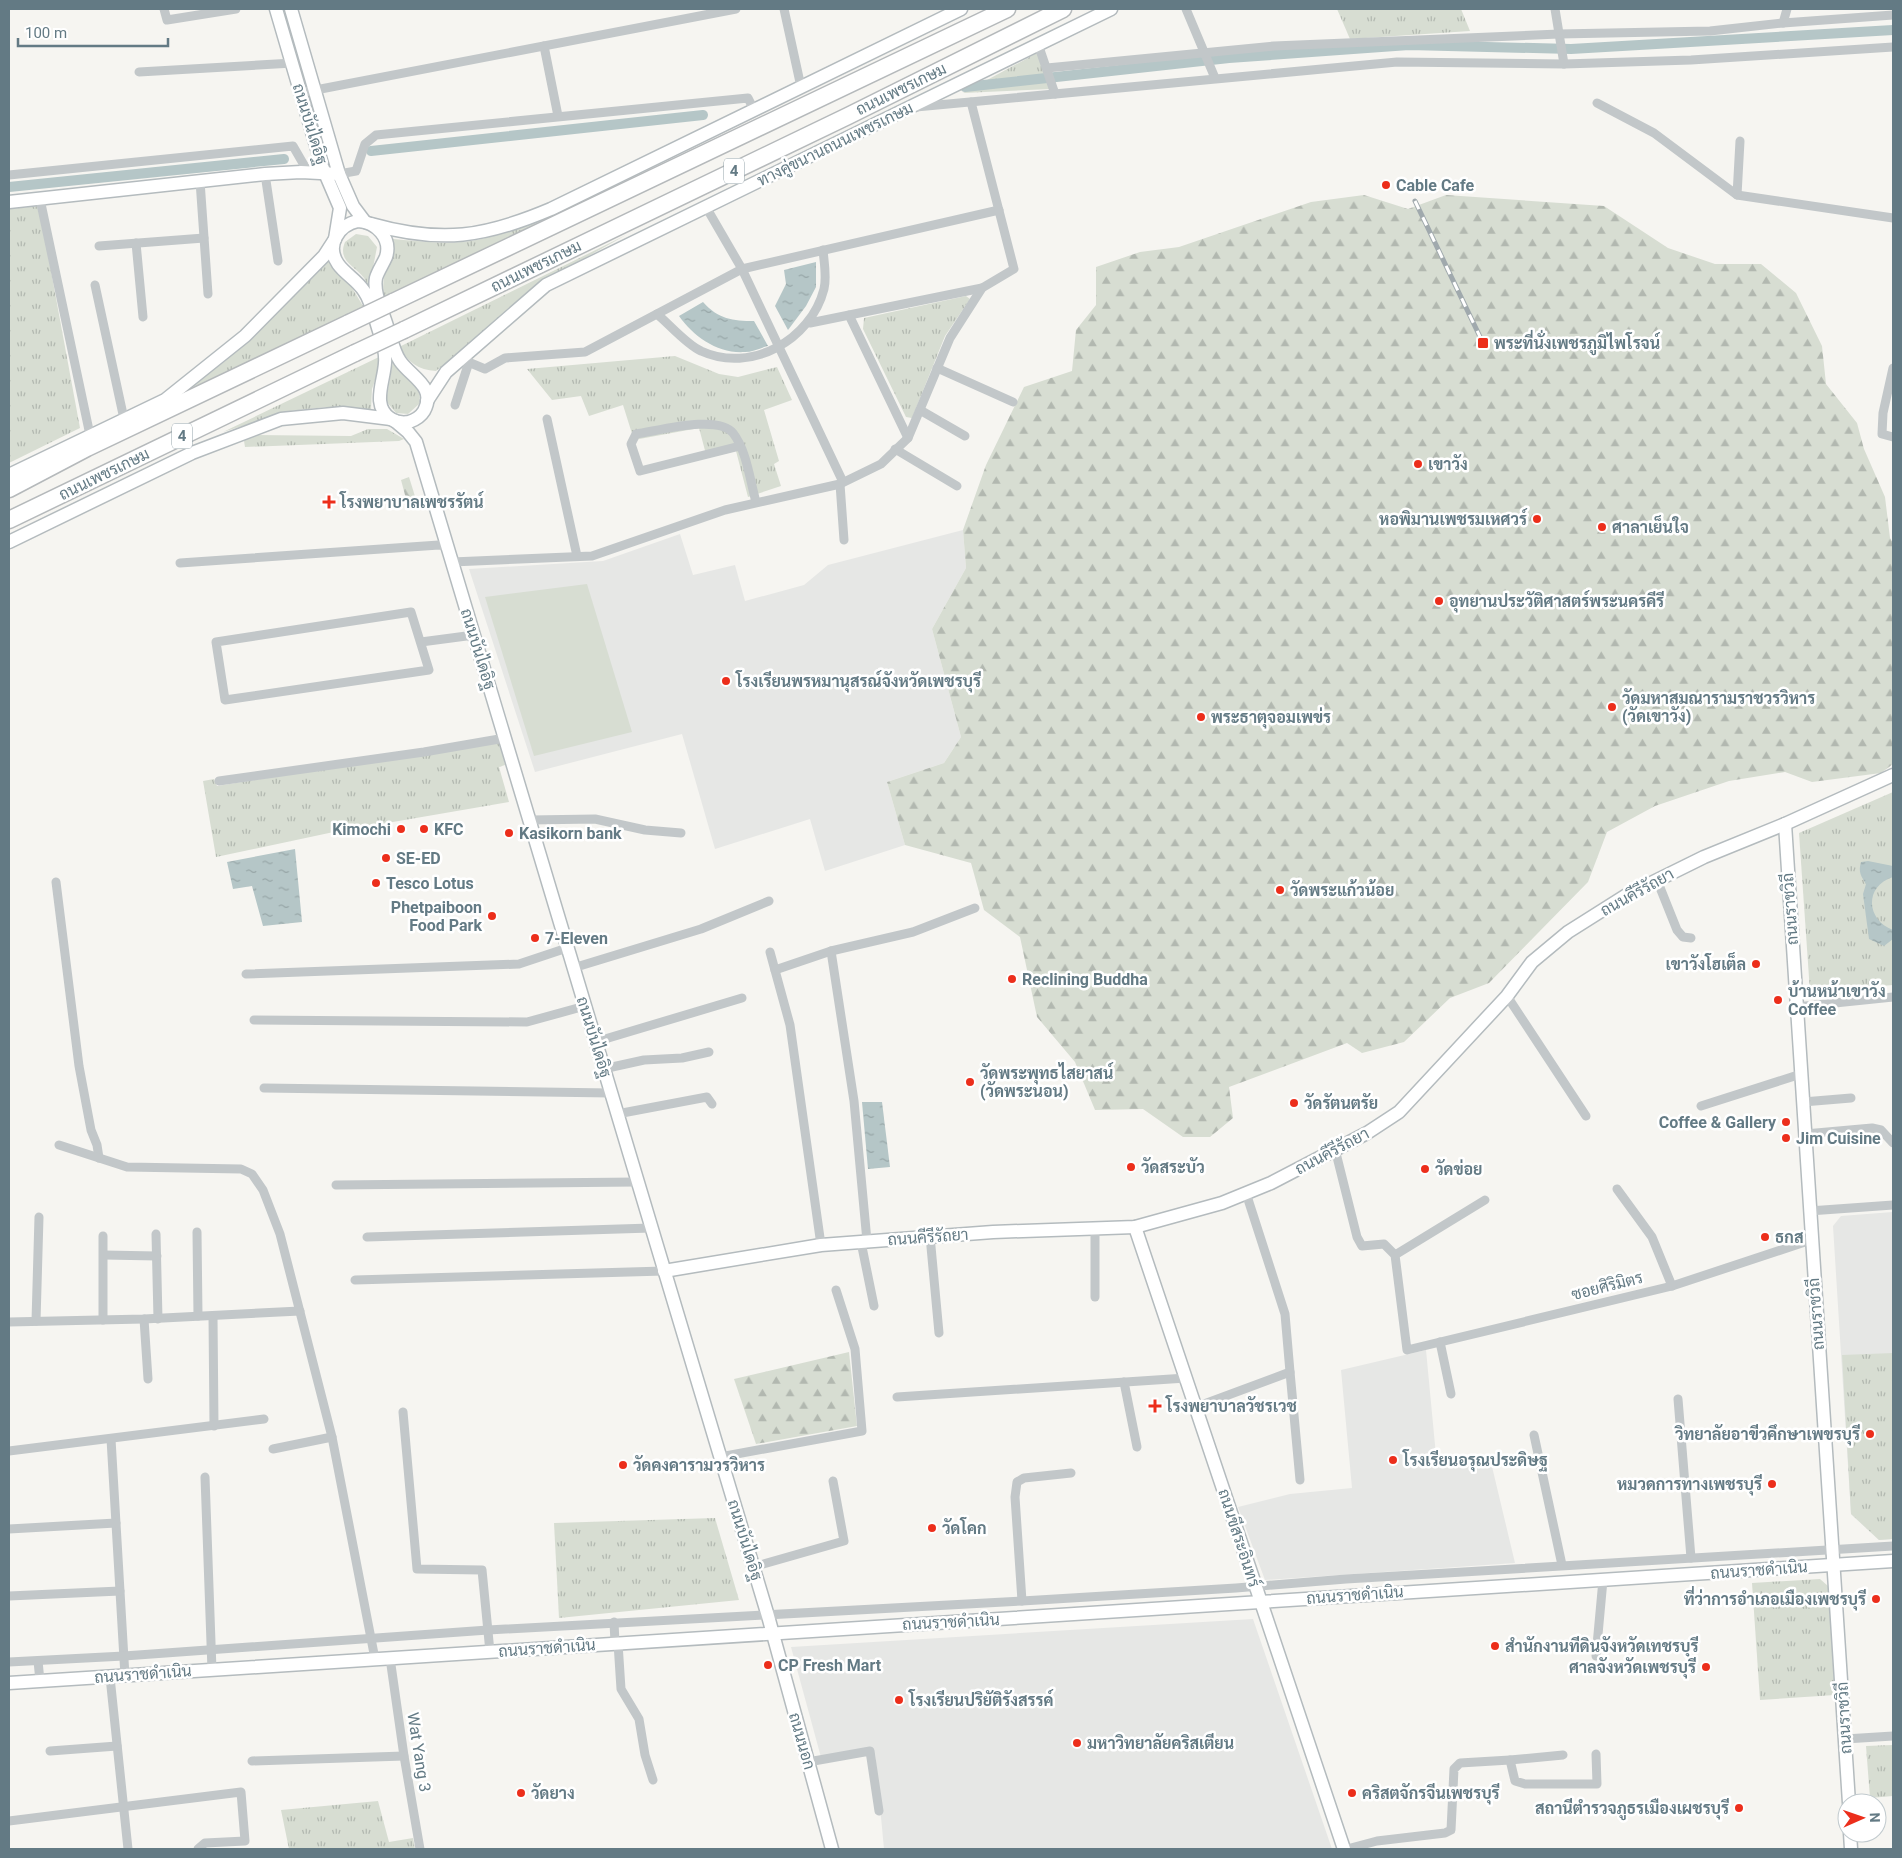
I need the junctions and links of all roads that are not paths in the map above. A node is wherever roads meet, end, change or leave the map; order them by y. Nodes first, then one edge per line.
1 (164, 9) edge
2 (236, 9) edge
3 (276, 9) edge
4 (291, 9) edge
5 (736, 9) edge
6 (784, 9) edge
7 (961, 9) edge
8 (986, 9) edge
9 (1007, 9) edge
10 (1063, 9) edge
11 (1111, 9) edge
12 (1186, 9) edge
13 (1555, 9) edge
14 (1787, 9) edge
15 (1893, 15) edge
16 (1783, 23) junction
17 (1560, 37) junction
18 (1038, 44) junction
19 (544, 46) junction
20 (1893, 46) edge
21 (1204, 53) junction
22 (1564, 61) junction
23 (292, 63) junction
24 (1048, 70) junction
25 (139, 72) dead end
26 (1215, 78) junction
27 (863, 79) junction
28 (801, 87) junction
29 (315, 90) junction
30 (1055, 91) junction
31 (300, 93) junction
32 (971, 102) junction
33 (1597, 103) dead end
34 (910, 108) junction
35 (754, 110) junction
36 (558, 116) junction
37 (1740, 141) dead end
38 (308, 172) junction
39 (326, 173) junction
40 (266, 174) junction
41 (339, 174) junction
42 (9, 175) edge
43 (200, 181) junction
44 (1737, 195) junction
45 (40, 199) junction
46 (9, 202) edge
47 (706, 207) junction
48 (999, 210) junction
49 (1893, 218) edge
50 (368, 223) junction
51 (204, 238) junction
52 (335, 239) junction
53 (136, 243) junction
54 (99, 246) dead end
55 (823, 250) junction
56 (278, 261) dead end
57 (742, 269) junction
58 (95, 285) dead end
59 (982, 288) junction
60 (208, 294) dead end
61 (657, 314) junction
62 (849, 315) junction
63 (143, 317) dead end
64 (810, 322) junction
65 (779, 348) junction
66 (465, 361) junction
67 (937, 368) junction
68 (1893, 368) edge
69 (428, 401) junction
70 (1013, 402) dead end
71 (455, 405) dead end
72 (920, 410) junction
73 (422, 414) junction
74 (124, 419) junction
75 (547, 419) dead end
76 (393, 420) junction
77 (90, 435) junction
78 (965, 436) dead end
79 (1893, 437) edge
80 (908, 438) junction
81 (416, 442) junction
82 (740, 446) junction
83 (895, 450) junction
84 (9, 475) edge
85 (842, 483) junction
86 (957, 486) dead end
87 (9, 489) edge
88 (756, 502) junction
89 (9, 520) edge
90 (844, 540) dead end
91 (9, 542) edge
92 (447, 546) junction
93 (577, 556) junction
94 (452, 562) junction
95 (180, 563) dead end
96 (474, 635) junction
97 (421, 642) junction
98 (504, 738) junction
99 (1893, 775) edge
100 (219, 781) dead end
101 (530, 820) junction
102 (1785, 824) junction
103 (682, 833) dead end
104 (1657, 880) junction
105 (56, 882) dead end
106 (768, 901) dead end
107 (976, 908) dead end
108 (1691, 938) dead end
109 (567, 948) junction
110 (831, 951) junction
111 (770, 952) dead end
112 (573, 968) junction
113 (775, 970) junction
114 (246, 974) dead end
115 (1507, 996) junction
116 (1893, 997) edge
117 (742, 998) dead end
118 (585, 1006) junction
119 (1796, 1007) junction
120 (254, 1020) dead end
121 (595, 1042) junction
122 (709, 1052) dead end
123 (604, 1069) junction
124 (1801, 1074) junction
125 (264, 1088) dead end
126 (611, 1093) junction
127 (1851, 1098) dead end
128 (1803, 1102) junction
129 (712, 1104) dead end
130 (1702, 1106) dead end
131 (617, 1114) junction
132 (1586, 1116) dead end
133 (1805, 1134) junction
134 (1893, 1143) edge
135 (59, 1145) dead end
136 (1336, 1150) junction
137 (99, 1158) junction
138 (637, 1182) junction
139 (336, 1185) dead end
140 (1618, 1189) dead end
141 (1246, 1193) junction
142 (1485, 1200) dead end
143 (1893, 1205) edge
144 (1809, 1211) junction
145 (39, 1217) dead end
146 (1134, 1227) junction
147 (651, 1228) junction
148 (1095, 1228) junction
149 (197, 1232) dead end
150 (156, 1234) dead end
151 (103, 1236) dead end
152 (930, 1236) junction
153 (367, 1237) dead end
154 (1811, 1240) junction
155 (864, 1242) junction
156 (821, 1245) junction
157 (104, 1255) junction
158 (1395, 1255) junction
159 (157, 1256) junction
160 (664, 1271) junction
161 (355, 1280) dead end
162 (1672, 1286) junction
163 (836, 1290) dead end
164 (1095, 1297) dead end
165 (874, 1306) dead end
166 (300, 1311) junction
167 (198, 1316) junction
168 (213, 1316) junction
169 (158, 1318) junction
170 (144, 1319) junction
171 (103, 1320) junction
172 (36, 1321) junction
173 (9, 1322) edge
174 (939, 1333) dead end
175 (1440, 1342) junction
176 (1290, 1372) junction
177 (1186, 1378) junction
178 (148, 1379) dead end
179 (1124, 1382) junction
180 (1451, 1394) dead end
181 (897, 1397) dead end
182 (1678, 1399) dead end
183 (1196, 1407) junction
184 (403, 1412) dead end
185 (264, 1420) dead end
186 (214, 1426) junction
187 (1534, 1435) dead end
188 (332, 1436) junction
189 (111, 1439) junction
190 (1137, 1447) dead end
191 (273, 1449) dead end
192 (9, 1451) edge
193 (720, 1456) junction
194 (1072, 1473) dead end
195 (205, 1477) dead end
196 (1300, 1480) dead end
197 (834, 1481) dead end
198 (116, 1522) junction
199 (9, 1529) edge
200 (1893, 1546) edge
201 (1834, 1550) junction
202 (1691, 1558) junction
203 (1702, 1558) junction
204 (1893, 1561) edge
205 (1562, 1565) junction
206 (1834, 1565) junction
207 (753, 1567) junction
208 (1496, 1570) junction
209 (1703, 1573) junction
210 (1346, 1579) junction
211 (1602, 1580) junction
212 (1496, 1585) junction
213 (1255, 1587) junction
214 (120, 1591) junction
215 (9, 1596) edge
216 (1346, 1596) junction
217 (1022, 1601) junction
218 (1260, 1602) junction
219 (768, 1616) junction
220 (614, 1622) junction
221 (488, 1630) junction
222 (772, 1633) junction
223 (371, 1637) junction
224 (616, 1643) junction
225 (212, 1650) junction
226 (490, 1652) junction
227 (124, 1656) junction
228 (1596, 1656) dead end
229 (390, 1658) junction
230 (375, 1659) junction
231 (38, 1660) junction
232 (9, 1662) edge
233 (212, 1670) junction
234 (110, 1676) junction
235 (125, 1676) junction
236 (40, 1681) junction
237 (9, 1683) edge
238 (1893, 1736) edge
239 (1845, 1739) junction
240 (117, 1746) junction
241 (50, 1751) dead end
242 (1563, 1754) dead end
243 (1596, 1754) dead end
244 (404, 1756) junction
245 (1510, 1760) junction
246 (252, 1761) dead end
247 (808, 1762) junction
248 (653, 1780) dead end
249 (1848, 1793) edge
250 (124, 1807) junction
251 (879, 1811) dead end
252 (9, 1821) edge
253 (128, 1849) edge
254 (198, 1849) edge
255 (420, 1849) edge
256 (832, 1849) edge
257 (1345, 1849) edge

1 - 2 street
3 - 23 main road, ถนนบันไดอิฐ
4 - 29 main road, ถนนบันไดอิฐ
5 - 19 street
6 - 28 street
7 - 28 main road
8 - 27 highway
9 - 27 highway, ถนนเพชรเกษม / 4
10 - 89 highway, ถนนเพชรเกษม / 4, bridge
11 - 18 main road, ทางคู่ขนานถนนเพชรเกษม / 4
12 - 21 street
13 - 17 street
14 - 16 street
15 - 16 street
16 - 17 street
17 - 21 street
17 - 22 street
18 - 24 street
18 - 34 main road, ทางคู่ขนานถนนเพชรเกษม / 4
19 - 29 street
19 - 36 street
20 - 22 street
21 - 24 street
21 - 26 street
22 - 26 street
23 - 25 street
23 - 31 main road, ถนนบันไดอิฐ
24 - 30 street
26 - 30 street
27 - 87 highway, ถนนเพชรเกษม / 4, bridge
28 - 35 main road
29 - 31 street
29 - 41 main road, ถนนบันไดอิฐ
30 - 32 street
31 - 39 main road, ถนนบันไดอิฐ
32 - 34 street
32 - 48 street
33 - 44 street
34 - 47 main road, ทางคู่ขนานถนนเพชรเกษม / 4
35 - 36 street
35 - 50 main road
36 - 41 street
37 - 44 street
38 - 39 main road
38 - 40 main road
38 - 42 street
39 - 41 main road
39 - 52 main road, ถนนบันไดอิฐ
40 - 43 main road
40 - 56 street
41 - 50 main road, ถนนบันไดอิฐ
43 - 45 main road
43 - 51 street
44 - 49 street
45 - 46 main road
45 - 77 street
47 - 57 street
47 - 66 main road, ทางคู่ขนานถนนเพชรเกษม / 4
48 - 55 street
48 - 59 street
50 - 52 main road
50 - 69 main road, ถนนบันไดอิฐ
51 - 53 street
51 - 60 street
52 - 74 main road
52 - 76 main road, ถนนบันไดอิฐ
53 - 54 street
53 - 63 street
55 - 57 street
55 - 64 street
57 - 61 street
57 - 65 street
58 - 74 street
59 - 62 street
59 - 67 street
61 - 65 street
61 - 66 street
62 - 64 street
62 - 80 street
64 - 65 street
65 - 85 street
66 - 69 main road, ทางคู่ขนานถนนเพชรเกษม / 4
66 - 71 street
67 - 70 street
67 - 72 street
68 - 79 street
69 - 73 main road, ทางคู่ขนานถนนเพชรเกษม
72 - 78 street
72 - 80 street
73 - 76 main road
73 - 81 main road, ถนนบันไดอิฐ
74 - 77 main road
75 - 93 street
76 - 81 main road, ถนนบันไดอิฐ
76 - 91 main road, 4
77 - 84 main road
80 - 83 street
81 - 92 main road, ถนนบันไดอิฐ
82 - 82 street
82 - 88 street
83 - 85 street
83 - 86 street
85 - 88 street
85 - 90 street
88 - 93 street
92 - 94 main road, ถนนบันไดอิฐ
92 - 95 street
93 - 94 street
94 - 96 main road, ถนนบันไดอิฐ
96 - 97 street
96 - 98 main road, ถนนบันไดอิฐ
97 - 97 street
98 - 100 street
98 - 101 main road, ถนนบันไดอิฐ
99 - 102 main road, ถนนคีรีรัถยา
101 - 103 street
101 - 109 main road, ถนนบันไดอิฐ
102 - 104 main road, ถนนคีรีรัถยา
102 - 119 main road, ถนนราชวิถี
104 - 108 street
104 - 115 main road, ถนนคีรีรัถยา
105 - 137 street
106 - 112 street
107 - 110 street
109 - 112 main road, ถนนบันไดอิฐ
109 - 114 street
110 - 113 street
110 - 155 street
111 - 113 street
112 - 118 main road, ถนนบันไดอิฐ
113 - 156 street
115 - 132 street
115 - 136 main road, ถนนคีรีรัถยา
116 - 119 street
117 - 121 street
118 - 120 street
118 - 121 main road, ถนนบันไดอิฐ
119 - 124 main road, ถนนราชวิถี
121 - 123 main road, ถนนบันไดอิฐ
122 - 123 street
123 - 126 main road, ถนนบันไดอิฐ
124 - 128 main road, ถนนราชวิถี
124 - 130 street
125 - 126 street
126 - 131 main road, ถนนบันไดอิฐ
127 - 128 street
128 - 133 main road, ถนนราชวิถี
129 - 131 street
131 - 138 main road, ถนนบันไดอิฐ
133 - 134 street
133 - 144 main road, ถนนราชวิถี
135 - 137 street
136 - 141 main road, ถนนคีรีรัถยา
136 - 158 street
137 - 166 street
138 - 139 street
138 - 147 main road, ถนนบันไดอิฐ
140 - 162 street
141 - 146 main road, ถนนคีรีรัถยา
141 - 176 street
142 - 158 street
143 - 144 street
144 - 154 main road, ถนนราชวิถี
145 - 172 street
146 - 148 main road, ถนนคีรีรัถยา
146 - 177 main road, ถนนขีสระอินทร์
147 - 153 street
147 - 160 main road, ถนนบันไดอิฐ
148 - 152 main road, ถนนคีรีรัถยา
148 - 164 street
149 - 167 street
150 - 159 street
151 - 157 street
152 - 155 main road, ถนนคีรีรัถยา
152 - 174 street
154 - 162 street, ซอยศิริมิตร
154 - 201 main road, ถนนราชวิถี
155 - 156 main road, ถนนคีรีรัถยา
155 - 165 street
156 - 160 main road, ถนนคีรีรัถยา
157 - 159 street
157 - 171 street
158 - 175 street, ซอยศิริมิตร
159 - 169 street
160 - 161 street
160 - 193 main road, ถนนบันไดอิฐ
162 - 175 street, ซอยศิริมิตร
163 - 193 street
166 - 168 street
166 - 188 street
167 - 168 street
167 - 169 street
168 - 186 street
169 - 170 street
170 - 171 street
170 - 178 street
171 - 172 street
172 - 173 street
175 - 180 street
176 - 183 street
176 - 196 street
177 - 179 street
177 - 183 main road, ถนนขีสระอินทร์
179 - 181 street
179 - 190 street
182 - 202 street
183 - 213 main road, ถนนขีสระอินทร์
184 - 221 street
185 - 186 street
186 - 189 street
187 - 205 street
188 - 191 street
188 - 223 street
189 - 192 street
189 - 198 street
193 - 207 main road, ถนนบันไดอิฐ
194 - 217 street
195 - 225 street
197 - 207 street
198 - 199 street
198 - 214 street
200 - 201 street
201 - 203 street
201 - 206 main road, ถนนราชวิถี
202 - 203 street
202 - 205 street
203 - 209 street
204 - 206 main road, ถนนราชดำเนิน
205 - 208 street
206 - 209 main road, ถนนราชดำเนิน
206 - 239 main road, ถนนราชวิถี
207 - 219 main road, ถนนบันไดอิฐ
208 - 210 street
208 - 212 street
209 - 211 main road, ถนนราชดำเนิน
210 - 213 street
210 - 216 street
211 - 212 main road, ถนนราชดำเนิน
211 - 228 street
212 - 216 main road, ถนนราชดำเนิน
213 - 217 street
213 - 218 main road, ถนนขีสระอินทร์
214 - 215 street
214 - 227 street
216 - 218 main road, ถนนราชดำเนิน
217 - 219 street
218 - 222 main road, ถนนราชดำเนิน
218 - 257 main road, ถนนขีสระอินทร์
219 - 220 street
219 - 222 main road, ถนนบันไดอิฐ
220 - 221 street
220 - 224 street
221 - 223 street
221 - 226 street
222 - 224 main road, ถนนราชดำเนิน
222 - 247 main road, ถนนนอก
223 - 225 street
223 - 230 street
224 - 226 main road, ถนนราชดำเนิน
224 - 248 street
225 - 227 street
225 - 233 street
226 - 229 main road, ถนนราชดำเนิน
227 - 231 street
227 - 235 street
229 - 230 main road, ถนนราชดำเนิน
229 - 244 street, Wat Yang 3
230 - 233 main road, ถนนราชดำเนิน
231 - 232 street
231 - 236 street
233 - 235 main road, ถนนราชดำเนิน
234 - 235 main road, ถนนราชดำเนิน
234 - 236 main road, ถนนราชดำเนิน
234 - 240 street
236 - 237 main road, ถนนราชดำเนิน
238 - 239 street
239 - 249 main road, ถนนราชวิถี
240 - 241 street
240 - 250 street
242 - 245 street
243 - 245 street
244 - 246 street
244 - 255 street, Wat Yang 3
245 - 257 street
247 - 251 street
247 - 256 main road, ถนนนอก
250 - 252 street
250 - 253 street
250 - 254 street

